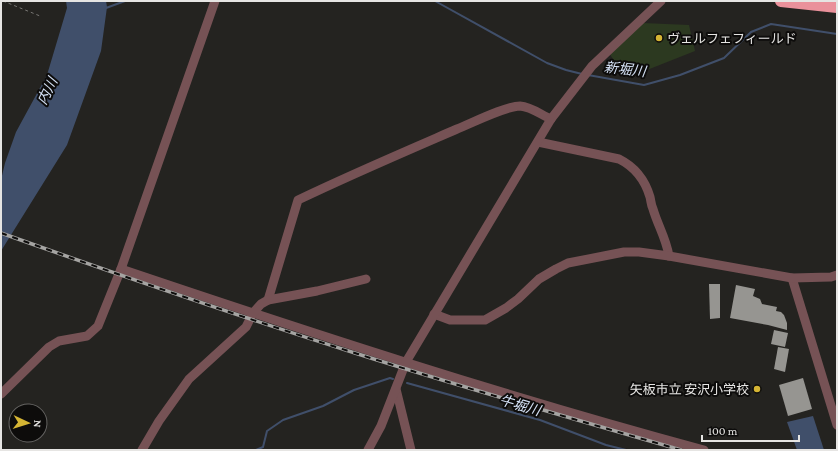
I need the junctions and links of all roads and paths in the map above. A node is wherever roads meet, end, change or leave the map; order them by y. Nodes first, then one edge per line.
1 (3, 1) edge
2 (215, 1) edge
3 (661, 1) edge
4 (781, 1) edge
5 (830, 5) edge
6 (40, 16) dead end
7 (551, 119) junction
8 (538, 142) junction
9 (669, 256) junction
10 (121, 269) junction
11 (837, 275) edge
12 (792, 278) junction
13 (366, 279) dead end
14 (268, 300) junction
15 (253, 313) junction
16 (434, 314) junction
17 (406, 362) junction
18 (396, 389) junction
19 (1, 394) edge
20 (837, 425) edge
21 (142, 450) edge
22 (368, 450) edge
23 (411, 450) edge
24 (704, 450) edge

1 - 6 path
2 - 10 street
3 - 7 street
4 - 5 highway
7 - 8 street
7 - 14 street
8 - 9 street
8 - 16 street
9 - 12 street
9 - 16 street
10 - 15 street
10 - 19 street
11 - 12 street
12 - 20 street
13 - 14 street
14 - 15 street
15 - 17 street
15 - 21 street
16 - 17 street
17 - 18 street
17 - 24 street
18 - 22 street
18 - 23 street

